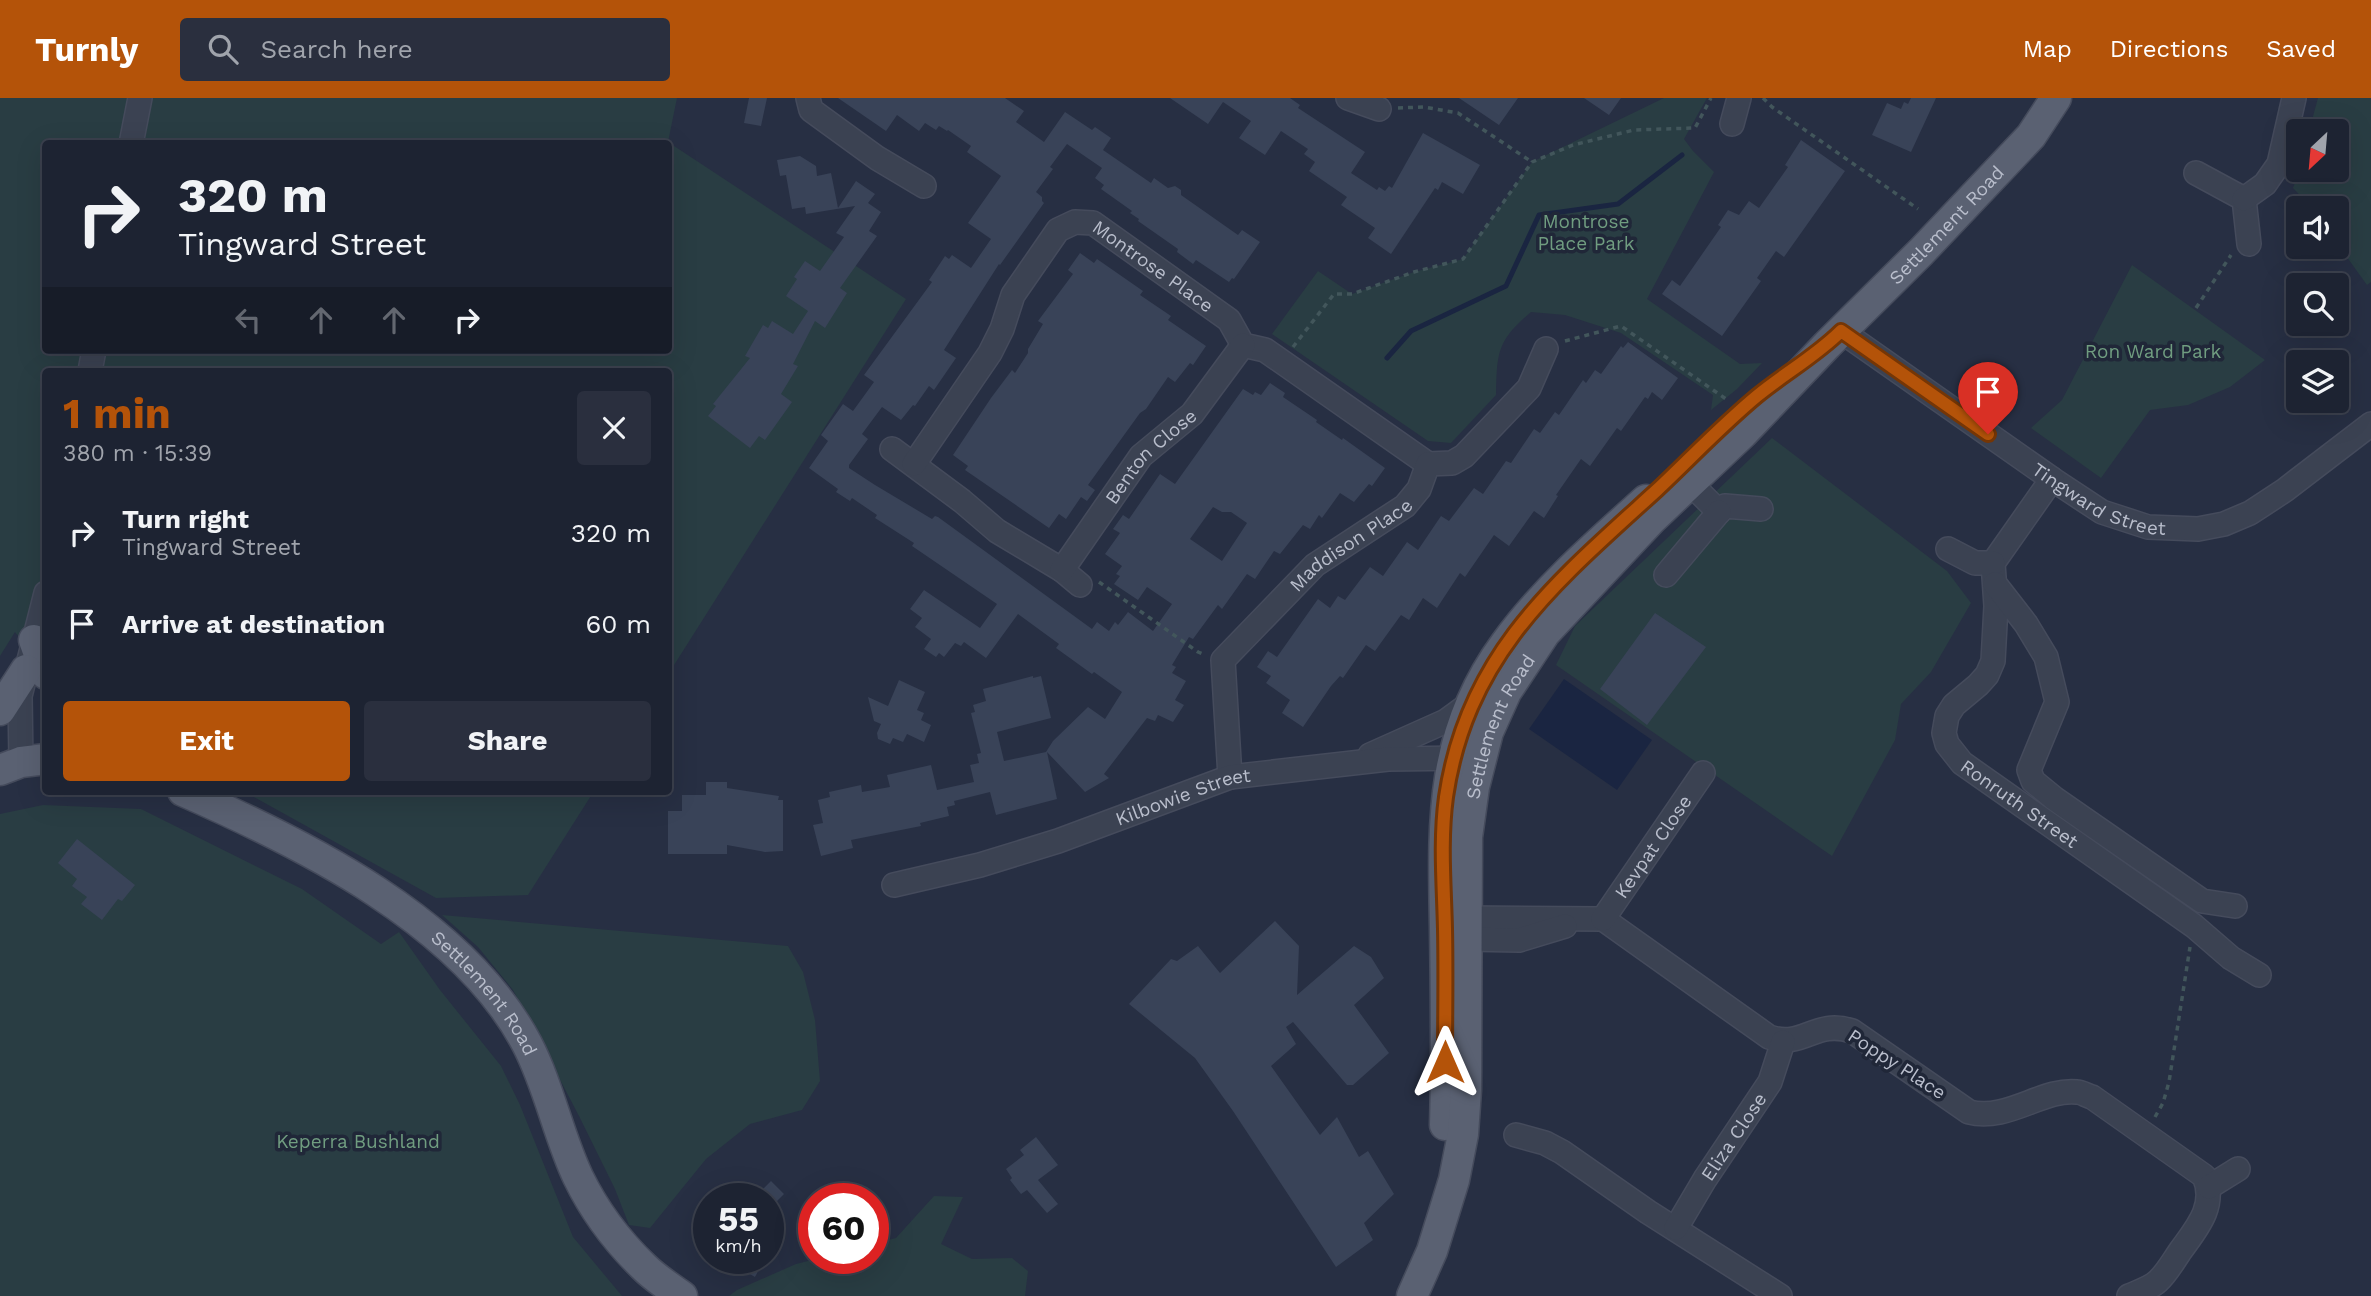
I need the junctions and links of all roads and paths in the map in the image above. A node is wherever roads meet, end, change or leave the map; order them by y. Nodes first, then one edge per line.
1 (140, 98) edge
2 (808, 98) edge
3 (1348, 98) edge
4 (1711, 98) edge
5 (1740, 98) edge
6 (1763, 98) edge
7 (2056, 98) edge
8 (2294, 98) edge
9 (1379, 109) joint
10 (1732, 124) dead end
11 (132, 140) edge
12 (1532, 162) junction
13 (2196, 173) dead end
14 (924, 186) dead end
15 (2244, 199) junction
16 (1918, 209) dead end
17 (2249, 244) joint
18 (2196, 309) dead end
19 (1834, 338) junction
20 (1243, 345) junction
21 (1546, 349) joint
22 (1281, 363) junction
23 (1727, 399) dead end
24 (2371, 424) edge
25 (892, 449) dead end
26 (914, 464) junction
27 (1428, 464) junction
28 (2052, 479) junction
29 (1690, 483) junction
30 (1761, 509) dead end
31 (1719, 512) junction
32 (1948, 549) dead end
33 (1065, 565) junction
34 (1994, 573) junction
35 (1665, 575) dead end
36 (1080, 585) dead end
37 (42, 609) edge
38 (34, 640) joint
39 (1223, 660) junction
40 (36, 672) edge
41 (1472, 702) junction
42 (0, 710) edge
43 (1467, 758) junction
44 (1351, 762) junction
45 (22, 763) edge
46 (1703, 773) dead end
47 (1230, 777) junction
48 (192, 795) edge
49 (894, 885) dead end
50 (2235, 906) dead end
51 (1594, 920) junction
52 (2194, 926) junction
53 (1459, 929) junction
54 (2259, 975) dead end
55 (1783, 1042) junction
56 (2144, 1133) junction
57 (1516, 1135) dead end
58 (2238, 1170) dead end
59 (2208, 1187) junction
60 (1676, 1228) junction
61 (682, 1296) edge
62 (1412, 1296) edge
63 (1780, 1296) edge
64 (2129, 1296) edge

1 - 11 street
2 - 14 street
3 - 9 street
4 - 12 path
5 - 10 street
6 - 16 path
7 - 19 main road, Settlement Road
8 - 15 street
9 - 12 path
12 - 22 path
13 - 15 street
15 - 17 street
17 - 18 path
19 - 28 street, Tingward Street
19 - 29 main road, Settlement Road
19 - 41 main road, Settlement Road
20 - 22 street
20 - 26 street, Montrose Place
20 - 33 street, Benton Close
21 - 23 path
21 - 27 street
22 - 27 street
24 - 28 street, Tingward Street
25 - 26 street
26 - 33 street
27 - 39 street, Maddison Place
28 - 34 street
29 - 31 street
29 - 43 main road, Settlement Road
30 - 31 street
31 - 35 street
32 - 34 street
33 - 36 street
33 - 39 path
34 - 50 street
34 - 52 street, Ronruth Street
37 - 38 street
38 - 40 main road
39 - 47 street
40 - 42 main road
40 - 45 street
41 - 43 main road, Settlement Road
41 - 44 street
43 - 44 street, Kilbowie Street
43 - 53 main road, Settlement Road
44 - 47 street, Kilbowie Street
46 - 51 street, Kevpat Close
47 - 49 street, Kilbowie Street
48 - 61 main road, Settlement Road
51 - 53 street
51 - 55 street
52 - 54 street, Ronruth Street
52 - 56 path
53 - 62 main road, Settlement Road
55 - 56 street, Poppy Place
55 - 60 street, Eliza Close
56 - 59 street, Poppy Place
57 - 60 street
58 - 59 street
59 - 64 street
60 - 63 street

